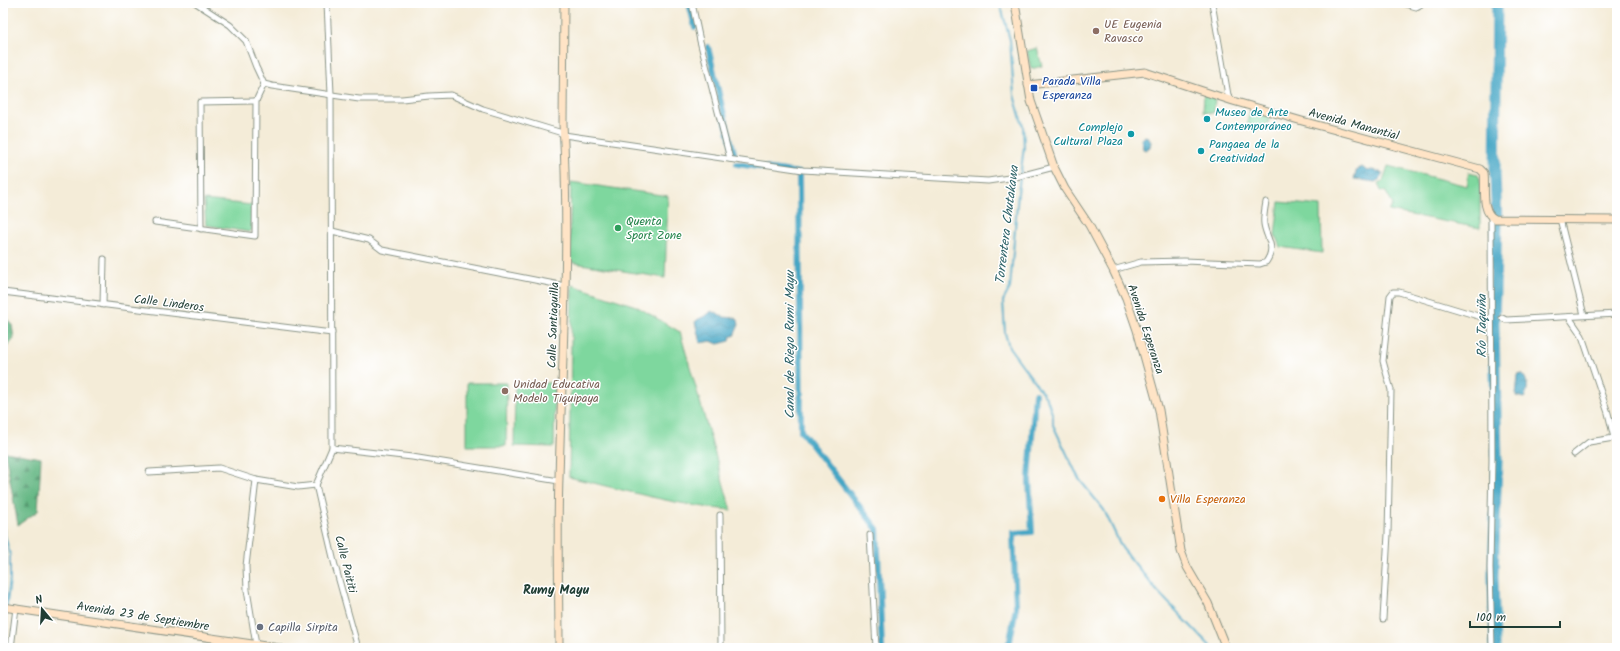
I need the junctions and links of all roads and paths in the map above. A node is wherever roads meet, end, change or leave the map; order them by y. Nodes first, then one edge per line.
1 (196, 3) edge
2 (327, 3) edge
3 (564, 3) edge
4 (692, 3) edge
5 (1014, 3) edge
6 (1212, 3) edge
7 (1403, 3) edge
8 (1421, 3) edge
9 (264, 84) junction
10 (1028, 85) junction
11 (331, 94) junction
12 (256, 101) junction
13 (1232, 101) junction
14 (564, 135) junction
15 (730, 159) junction
16 (1054, 167) junction
17 (1266, 202) dead end
18 (1497, 219) junction
19 (1560, 219) junction
20 (1617, 220) edge
21 (155, 222) dead end
22 (201, 229) junction
23 (332, 231) junction
24 (104, 259) dead end
25 (1113, 270) junction
26 (565, 286) junction
27 (3, 292) edge
28 (103, 305) junction
29 (1617, 314) edge
30 (1584, 315) junction
31 (1569, 317) junction
32 (1502, 318) dead end
33 (1491, 320) junction
34 (332, 333) junction
35 (332, 448) junction
36 (1574, 454) dead end
37 (149, 472) dead end
38 (256, 480) junction
39 (559, 481) junction
40 (316, 485) junction
41 (720, 515) dead end
42 (870, 535) dead end
43 (10, 607) edge
44 (1383, 619) dead end
45 (256, 645) junction
46 (11, 648) edge
47 (279, 648) edge
48 (358, 648) edge
49 (559, 648) edge
50 (721, 648) edge
51 (876, 648) edge
52 (1226, 648) edge
53 (1492, 648) edge

1 - 9 street
2 - 11 street
3 - 14 main road, Calle Santiaguilla
4 - 15 street
5 - 10 main road, Avenida Esperanza
6 - 13 street
7 - 8 street
9 - 11 street
9 - 12 street
10 - 13 main road, Avenida Manantial
10 - 16 main road, Avenida Esperanza
11 - 14 street
11 - 23 street
12 - 22 street
12 - 22 street
13 - 18 main road, Avenida Manantial
14 - 15 street
14 - 26 main road, Calle Santiaguilla
15 - 16 street
16 - 25 main road, Avenida Esperanza
17 - 25 street
18 - 19 main road
18 - 33 street
19 - 20 main road
19 - 30 street
21 - 22 street
23 - 26 street
23 - 34 street
24 - 28 street
25 - 52 main road, Avenida Esperanza
26 - 39 main road, Calle Santiaguilla
27 - 28 street, Calle Linderos
28 - 34 street, Calle Linderos
29 - 30 street
30 - 31 street
31 - 32 street
31 - 36 street
33 - 44 street
33 - 53 street
34 - 35 street
35 - 39 street
35 - 40 street
37 - 38 street
38 - 40 street
38 - 45 street
39 - 49 main road, Calle Santiaguilla
40 - 48 street, Calle Paititi
41 - 50 street
42 - 51 street
43 - 45 main road, Avenida 23 de Septiembre
43 - 46 street
45 - 47 main road, Avenida 23 de Septiembre

